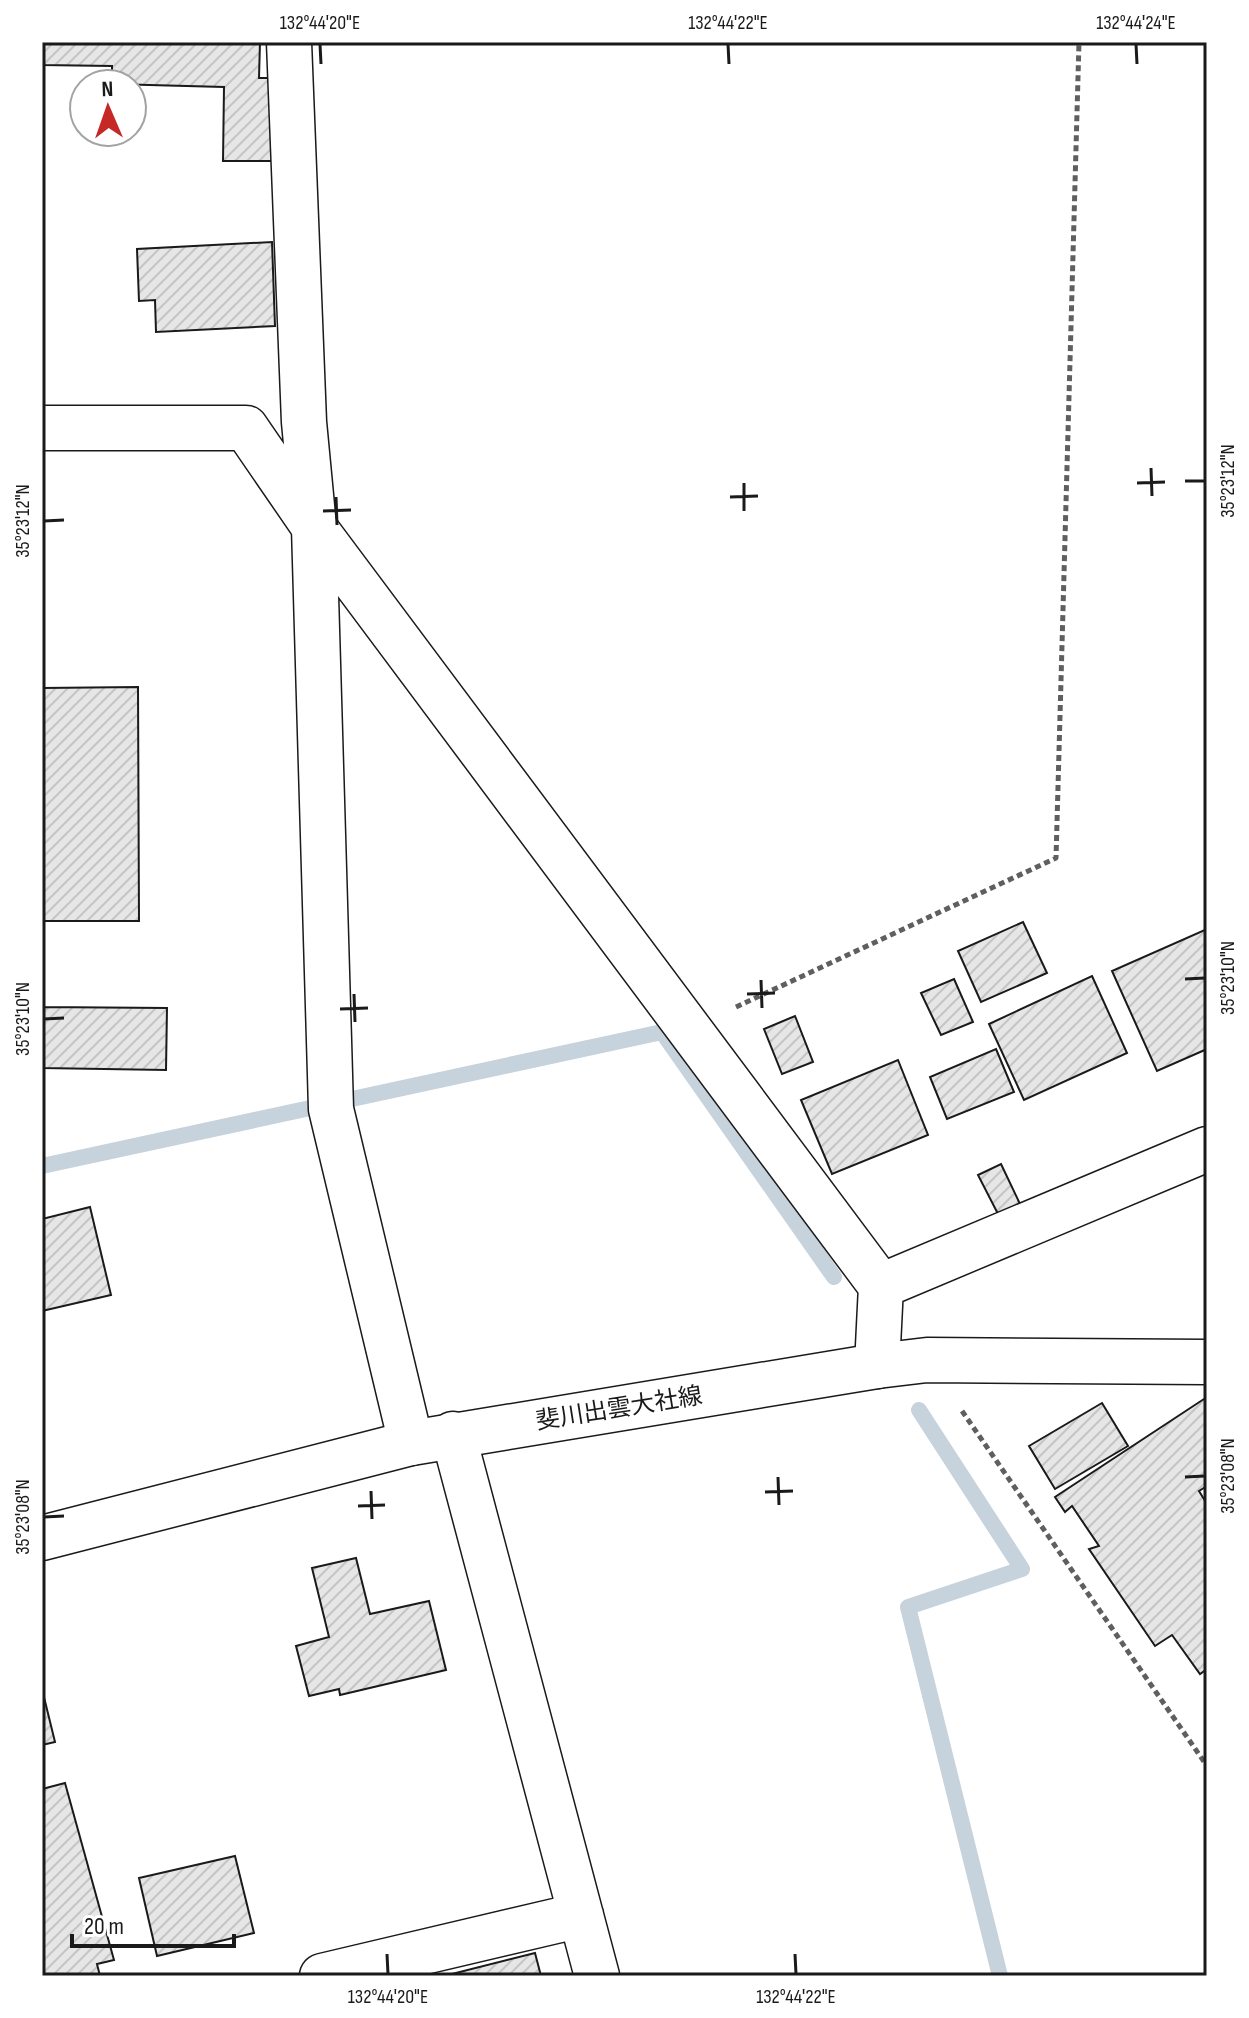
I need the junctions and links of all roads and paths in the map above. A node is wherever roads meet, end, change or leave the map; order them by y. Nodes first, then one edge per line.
1 (289, 42) edge
2 (1079, 42) edge
3 (42, 428) edge
4 (314, 527) junction
5 (688, 1030) junction
6 (1207, 1149) edge
7 (881, 1286) junction
8 (927, 1360) junction
9 (1207, 1362) edge
10 (877, 1366) junction
11 (453, 1434) junction
12 (411, 1443) junction
13 (42, 1538) edge
14 (1207, 1766) edge
15 (581, 1915) junction
16 (322, 1976) edge
17 (597, 1976) edge

1 - 4 street
2 - 5 path
3 - 4 street
4 - 5 street
4 - 12 street
5 - 7 street
6 - 7 street
7 - 10 street
8 - 9 street, 斐川出雲大社線
8 - 10 street, 斐川出雲大社線
8 - 14 path
10 - 11 street, 斐川出雲大社線
11 - 12 street, 斐川出雲大社線
11 - 15 street
12 - 13 street, 斐川出雲大社線
15 - 16 street
15 - 17 street

